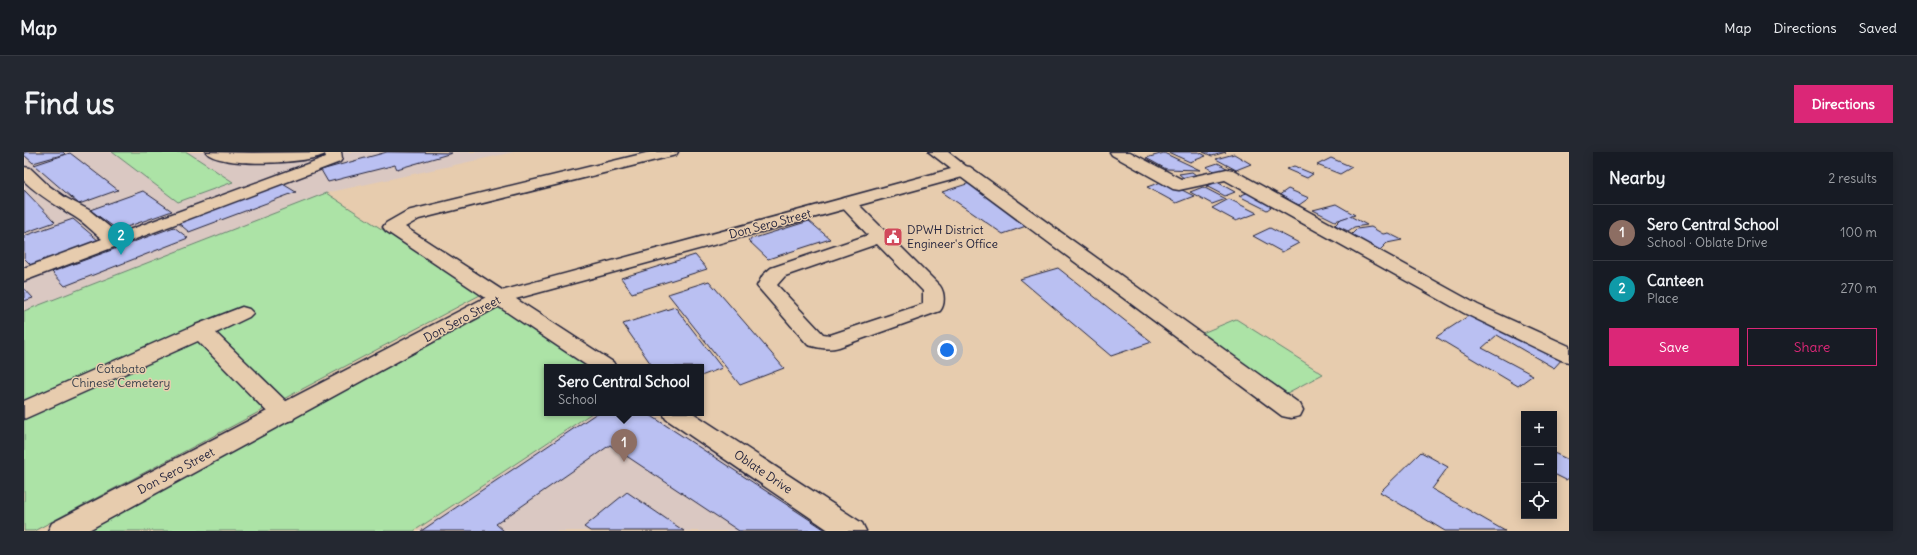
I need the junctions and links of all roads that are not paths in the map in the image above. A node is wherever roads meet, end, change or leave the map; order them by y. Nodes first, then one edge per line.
1 (214, 152) edge
2 (320, 152) edge
3 (333, 152) edge
4 (670, 152) edge
5 (937, 152) edge
6 (1118, 152) edge
7 (964, 171) junction
8 (24, 172) edge
9 (847, 203) junction
10 (880, 237) junction
11 (115, 241) junction
12 (24, 276) edge
13 (501, 297) junction
14 (242, 313) dead end
15 (201, 331) junction
16 (1569, 354) edge
17 (601, 364) edge
18 (1291, 410) dead end
19 (24, 411) edge
20 (284, 414) junction
21 (680, 416) edge
22 (62, 531) edge
23 (852, 531) edge

1 - 2 street
3 - 11 street
4 - 13 street
5 - 7 street
6 - 16 street
7 - 9 street, Don Sero Street
7 - 18 street
8 - 11 street
9 - 10 street
9 - 13 street, Don Sero Street
10 - 10 street
11 - 12 street
13 - 17 street
13 - 20 street, Don Sero Street
14 - 15 street
15 - 19 street
15 - 20 street
20 - 22 street, Don Sero Street
21 - 23 street, Oblate Drive

